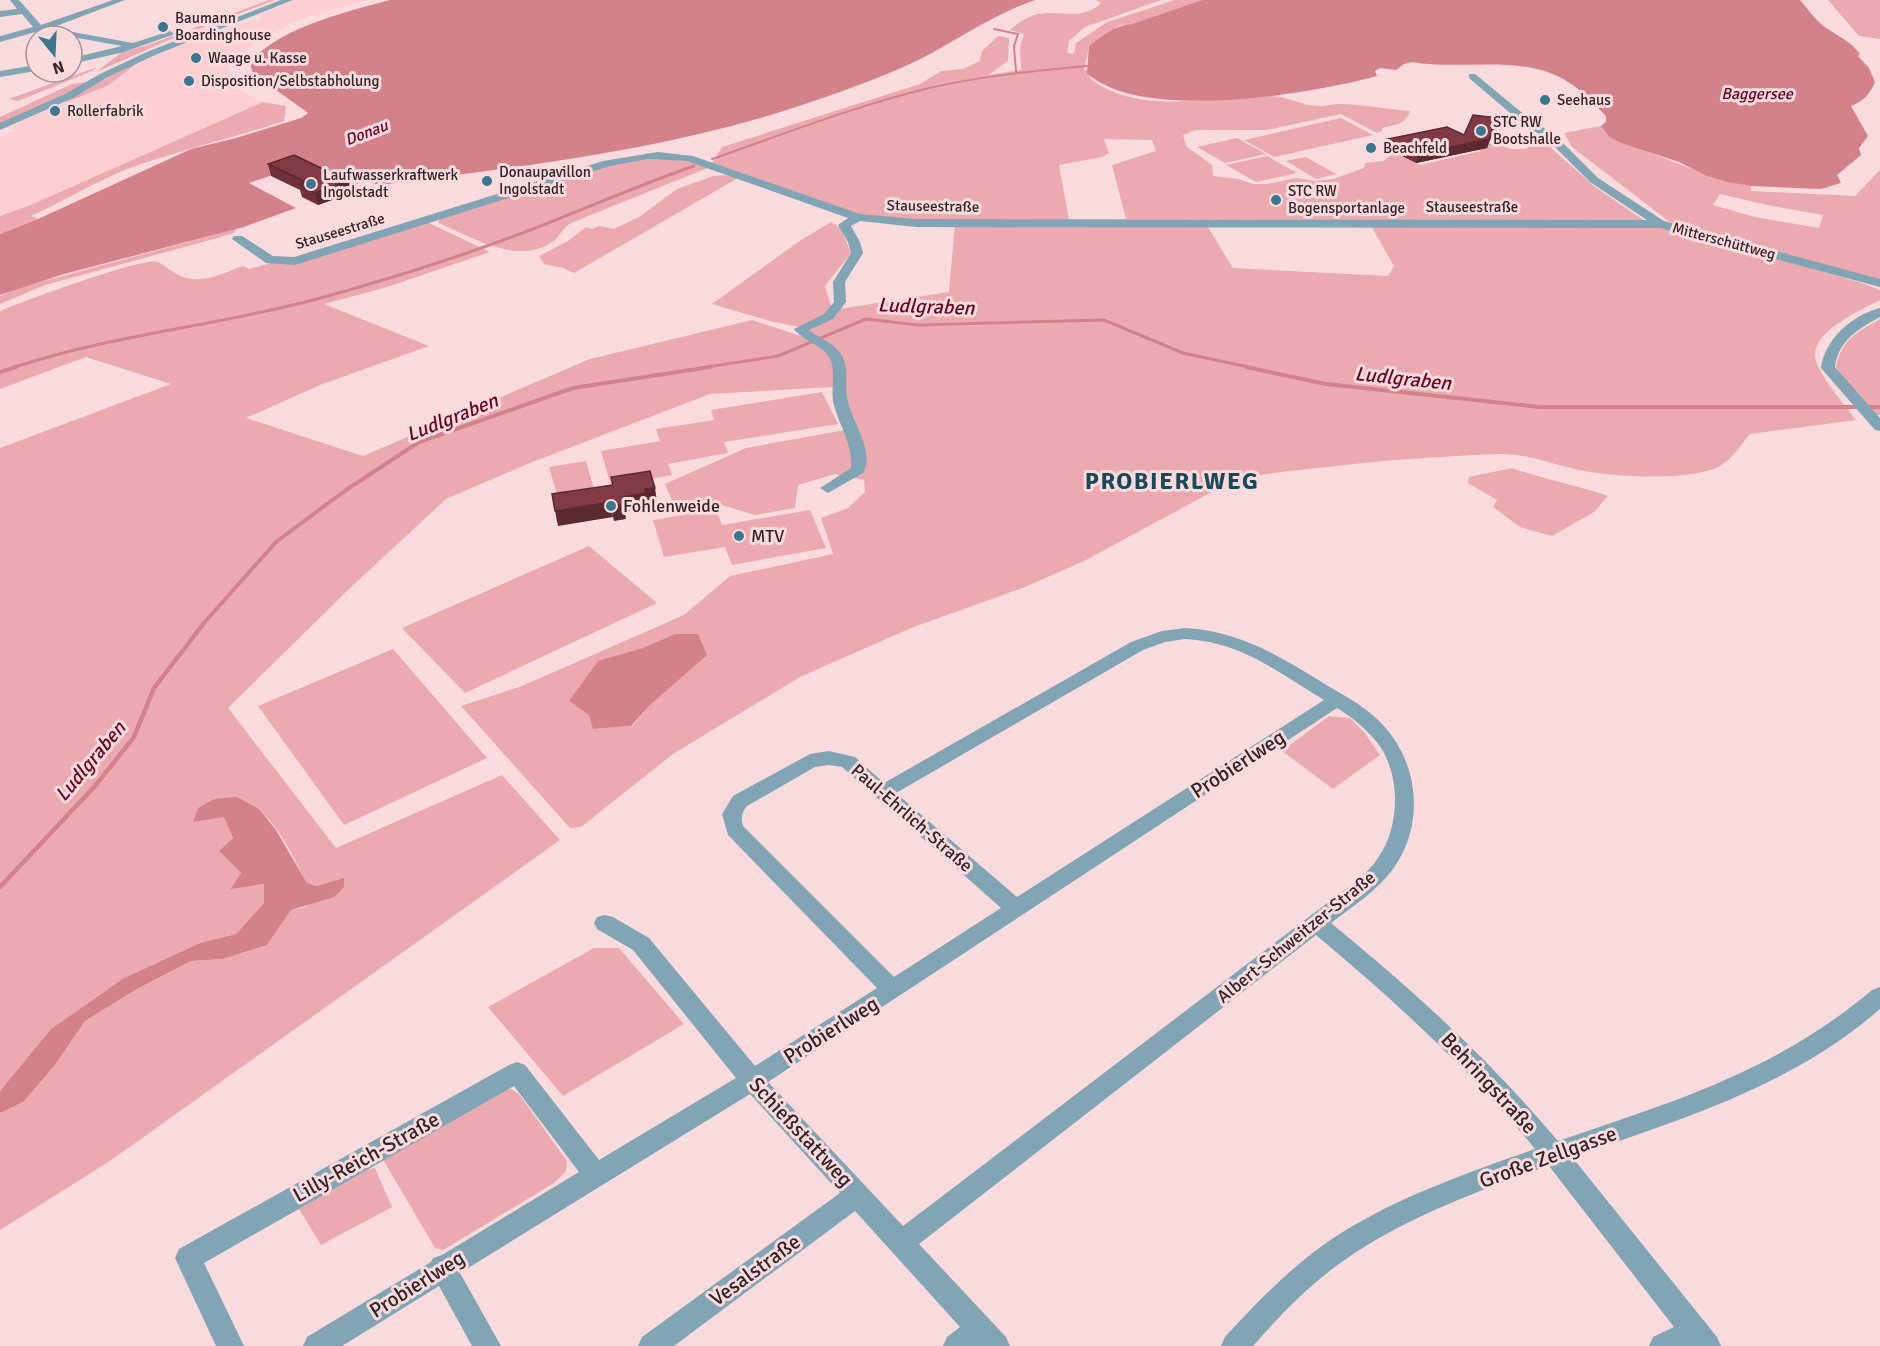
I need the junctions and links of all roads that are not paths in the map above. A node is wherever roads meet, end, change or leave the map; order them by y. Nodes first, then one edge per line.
1 (14, 0) edge
2 (121, 0) edge
3 (261, 0) edge
4 (289, 0) edge
5 (23, 11) junction
6 (0, 14) edge
7 (35, 24) edge
8 (51, 24) edge
9 (191, 26) dead end
10 (180, 30) dead end
11 (24, 32) edge
12 (84, 37) edge
13 (0, 39) edge
14 (134, 46) junction
15 (84, 58) edge
16 (24, 70) edge
17 (0, 74) edge
18 (1472, 76) dead end
19 (0, 127) edge
20 (858, 217) junction
21 (1660, 224) junction
22 (238, 239) dead end
23 (1880, 283) edge
24 (1880, 312) edge
25 (1875, 422) edge
26 (828, 488) dead end
27 (1337, 700) junction
28 (883, 792) junction
29 (1016, 909) junction
30 (605, 923) dead end
31 (1318, 924) junction
32 (893, 990) junction
33 (1880, 996) edge
34 (752, 1080) junction
35 (1552, 1153) junction
36 (595, 1174) junction
37 (858, 1194) junction
38 (902, 1242) junction
39 (442, 1268) junction
40 (988, 1337) edge
41 (1701, 1338) edge
42 (230, 1346) edge
43 (317, 1346) edge
44 (487, 1346) edge
45 (652, 1346) edge
46 (957, 1346) edge
47 (1234, 1346) edge
48 (1663, 1346) edge

1 - 5 street
2 - 8 street
3 - 9 street
4 - 19 street
5 - 6 street
5 - 7 street
10 - 14 street
11 - 13 street
12 - 14 street
14 - 15 street
16 - 17 street
18 - 21 street, Mitterschüttweg
20 - 21 street, Stauseestraße
20 - 22 street, Stauseestraße
20 - 26 street
21 - 23 street, Mitterschüttweg
24 - 25 street
27 - 28 street, Albert-Schweitzer-Straße
27 - 29 street, Probierlweg
27 - 31 street, Albert-Schweitzer-Straße
28 - 29 street, Paul-Ehrlich-Straße
28 - 32 street, Paul-Ehrlich-Straße
29 - 32 street, Probierlweg
30 - 34 street, Schießstattweg
31 - 35 street, Behringstraße
31 - 38 street, Albert-Schweitzer-Straße
32 - 34 street, Probierlweg
33 - 35 street, Große Zellgasse
34 - 36 street, Probierlweg
34 - 37 street, Schießstattweg
35 - 41 street, Behringstraße
35 - 47 street, Große Zellgasse
36 - 39 street, Probierlweg
36 - 42 street, Lilly-Reich-Straße
37 - 38 street, Schießstattweg
37 - 45 street, Vesalstraße
38 - 40 street, Schießstattweg
39 - 43 street, Probierlweg
39 - 44 street
40 - 46 street
41 - 48 street

